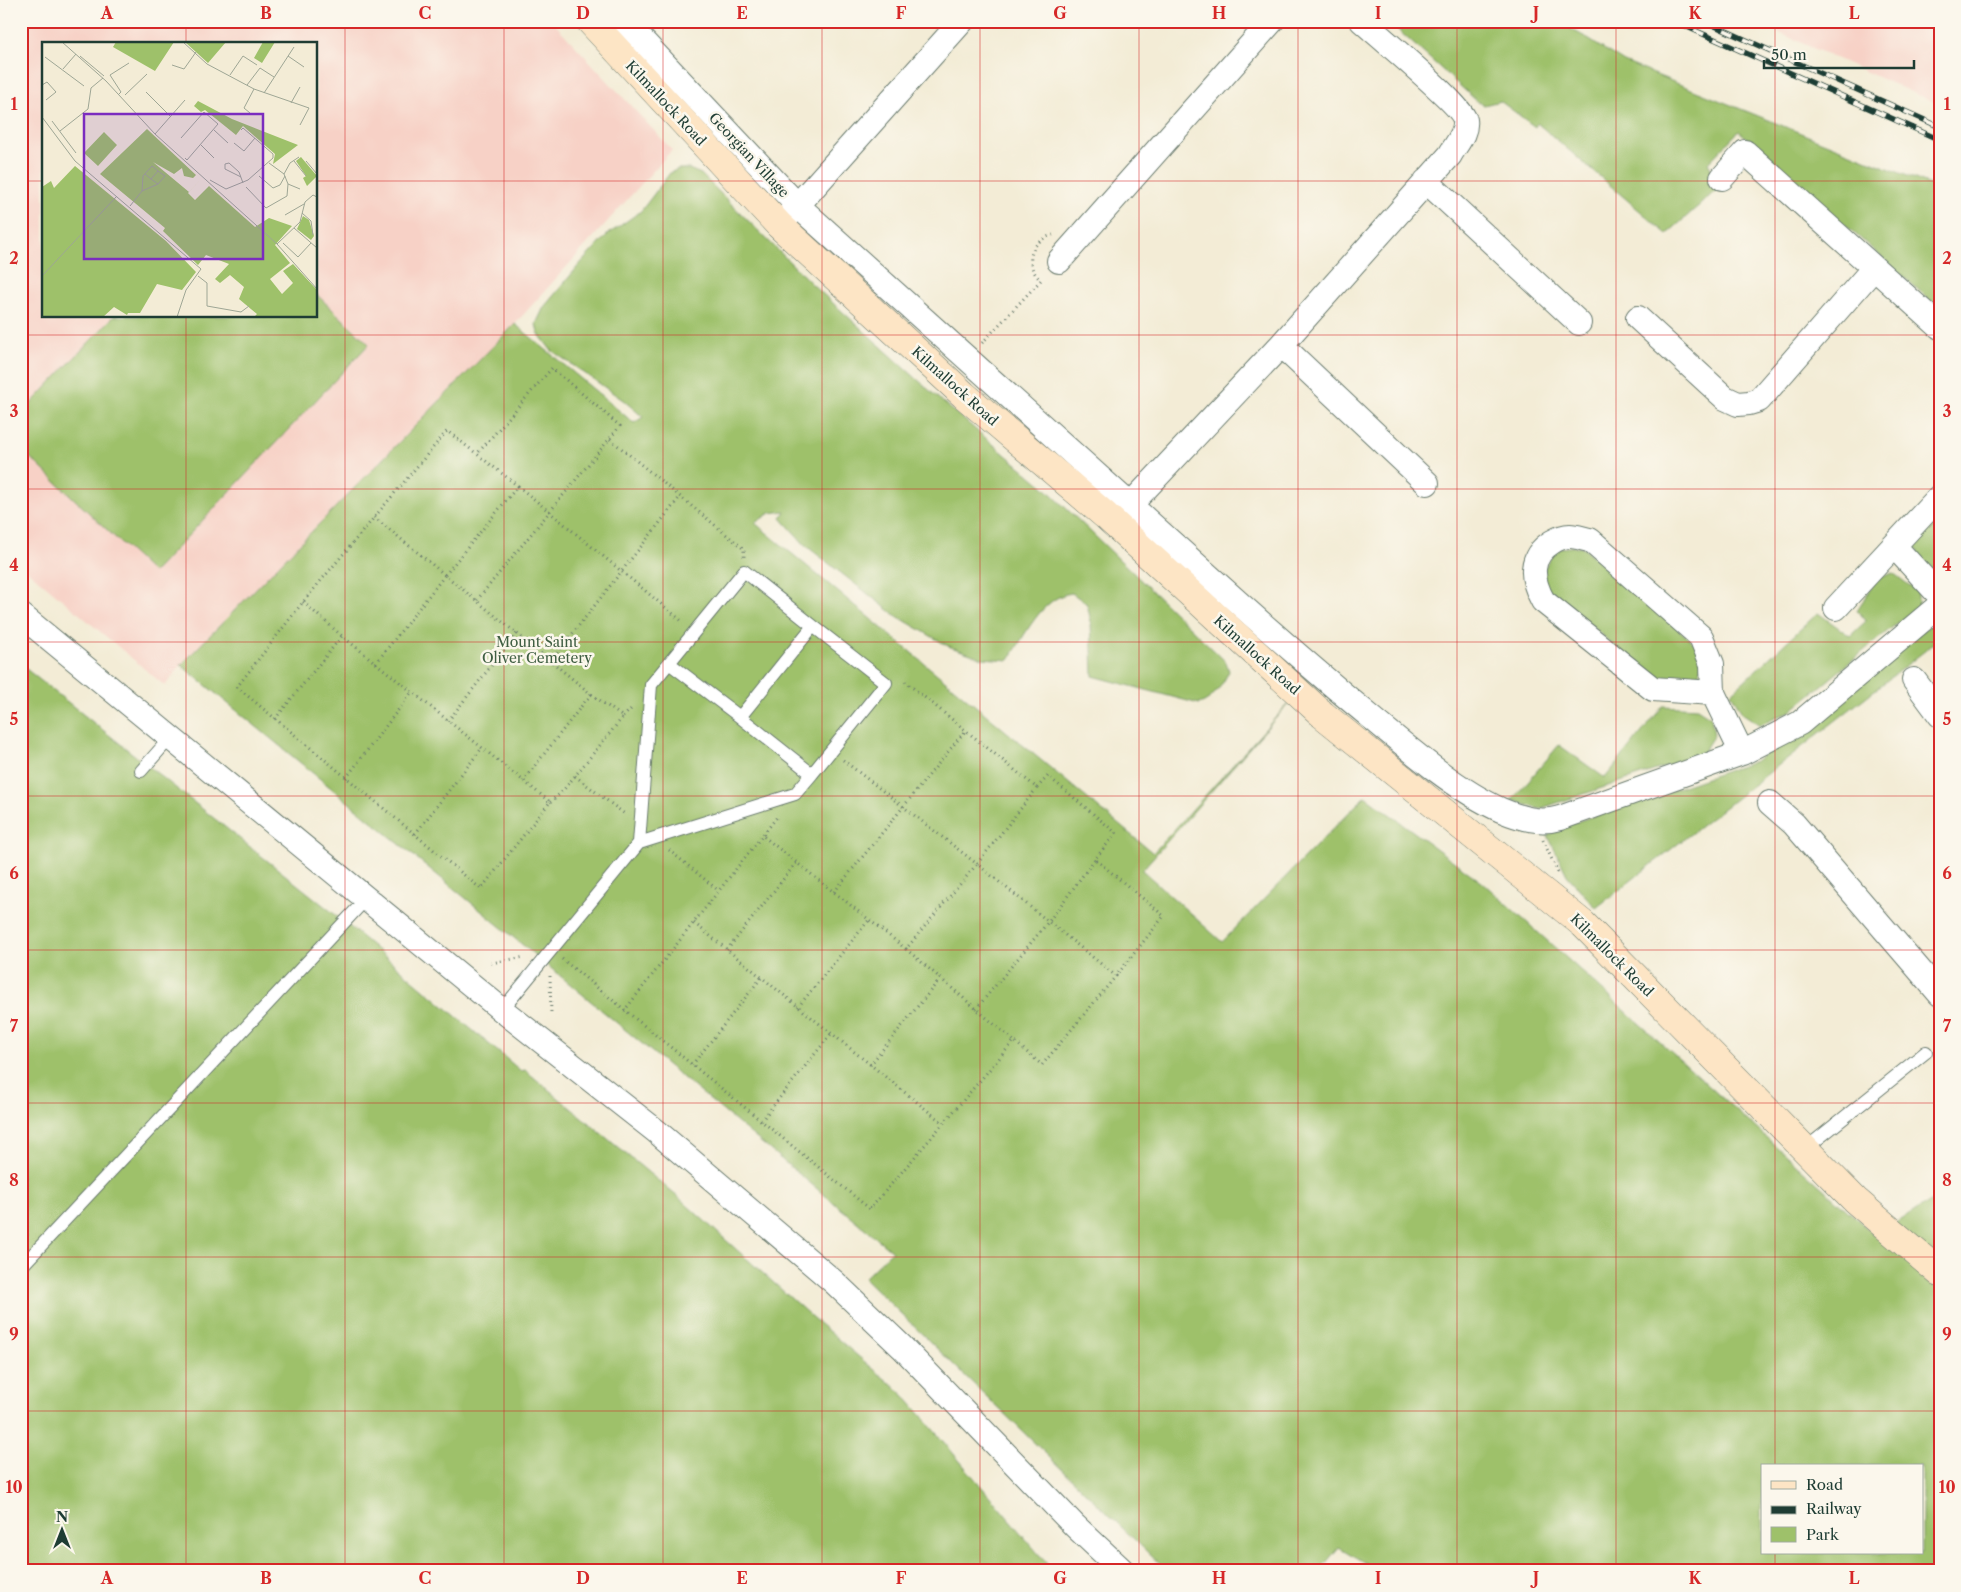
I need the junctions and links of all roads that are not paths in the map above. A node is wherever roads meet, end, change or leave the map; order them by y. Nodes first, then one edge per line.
1 (590, 21) edge
2 (624, 21) edge
3 (1272, 21) edge
4 (1362, 21) edge
5 (951, 25) edge
6 (632, 48) junction
7 (1722, 178) dead end
8 (1426, 181) junction
9 (798, 206) junction
10 (779, 225) junction
11 (1059, 261) dead end
12 (1874, 269) junction
13 (1638, 318) dead end
14 (1579, 323) dead end
15 (1940, 327) edge
16 (948, 343) junction
17 (1281, 345) junction
18 (931, 364) junction
19 (1428, 483) dead end
20 (1940, 496) edge
21 (1130, 505) junction
22 (1894, 546) junction
23 (1940, 596) edge
24 (1940, 605) edge
25 (1836, 608) dead end
26 (21, 615) edge
27 (1232, 615) junction
28 (813, 626) junction
29 (669, 663) junction
30 (1914, 680) dead end
31 (1713, 693) junction
32 (1940, 715) edge
33 (740, 717) junction
34 (170, 738) junction
35 (1742, 753) junction
36 (141, 771) dead end
37 (812, 774) junction
38 (1770, 803) dead end
39 (639, 843) junction
40 (367, 898) junction
41 (1940, 994) edge
42 (502, 1010) junction
43 (1926, 1052) dead end
44 (1805, 1149) junction
45 (21, 1267) edge
46 (1940, 1273) edge
47 (1123, 1571) edge

1 - 6 main road, Kilmallock Road
2 - 6 street, Georgian Village
3 - 11 street
4 - 8 street
5 - 9 street, Georgian Village
6 - 9 street, Georgian Village
6 - 10 main road, Kilmallock Road
7 - 12 street
8 - 14 street
8 - 17 street
9 - 10 street
9 - 16 street
10 - 18 main road, Kilmallock Road
12 - 13 street
12 - 15 street
16 - 18 street
16 - 21 street
17 - 19 street
17 - 21 street
18 - 27 main road, Kilmallock Road
20 - 22 street
21 - 27 street
22 - 23 street
22 - 25 street
24 - 35 street
26 - 34 street
27 - 35 street
27 - 44 main road, Kilmallock Road
28 - 29 lane
28 - 33 lane
28 - 37 lane
29 - 33 lane
29 - 39 lane
30 - 32 street
31 - 31 street
31 - 35 street
33 - 37 lane
34 - 36 lane
34 - 40 street
37 - 39 lane
38 - 41 street
39 - 42 lane
40 - 42 street
40 - 45 lane
42 - 47 street
43 - 44 lane
44 - 46 main road, Kilmallock Road

